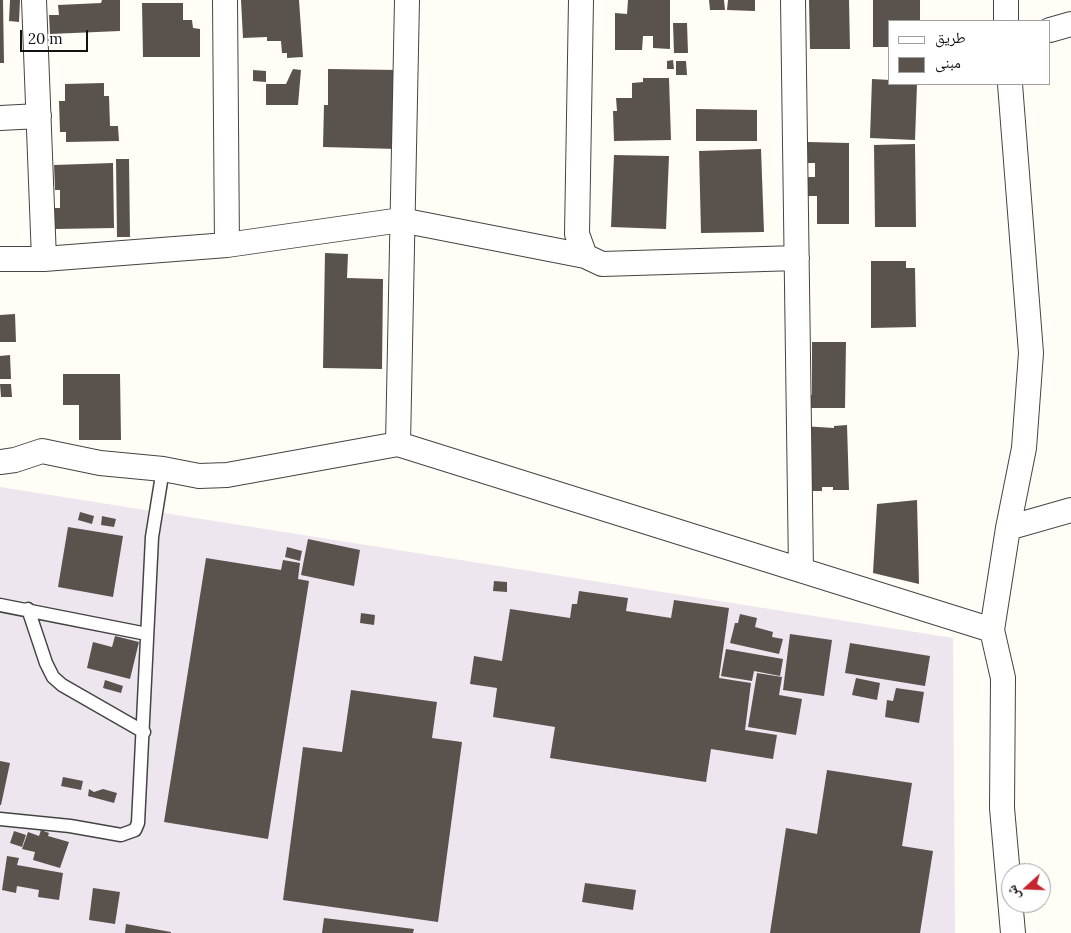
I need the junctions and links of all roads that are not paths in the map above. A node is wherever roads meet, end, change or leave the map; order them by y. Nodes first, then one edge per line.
1 (34, 0) edge
2 (225, 0) edge
3 (407, 0) edge
4 (581, 0) edge
5 (793, 0) edge
6 (1006, 0) edge
7 (1006, 20) edge
8 (1071, 24) edge
9 (1051, 30) edge
10 (1010, 85) edge
11 (39, 116) junction
12 (0, 118) edge
13 (401, 220) junction
14 (227, 245) junction
15 (585, 256) junction
16 (797, 258) junction
17 (0, 259) edge
18 (44, 259) junction
19 (398, 444) junction
20 (0, 462) edge
21 (163, 469) junction
22 (1071, 510) edge
23 (1008, 528) junction
24 (801, 570) junction
25 (0, 605) edge
26 (28, 609) junction
27 (992, 630) junction
28 (147, 634) junction
29 (144, 732) junction
30 (0, 819) edge
31 (1013, 933) edge

1 - 11 street
2 - 14 street
3 - 13 street
4 - 15 street
5 - 16 street
6 - 7 street
8 - 9 street
10 - 23 street
11 - 12 street
11 - 18 street
13 - 14 street
13 - 15 street
13 - 19 street
14 - 18 street
15 - 16 street
16 - 24 street
17 - 18 street
19 - 21 street
19 - 24 street
20 - 21 street
21 - 28 lane
22 - 23 street
23 - 27 street
24 - 27 street
25 - 26 lane
26 - 28 lane
26 - 29 lane
27 - 31 street
28 - 29 lane
29 - 30 lane

